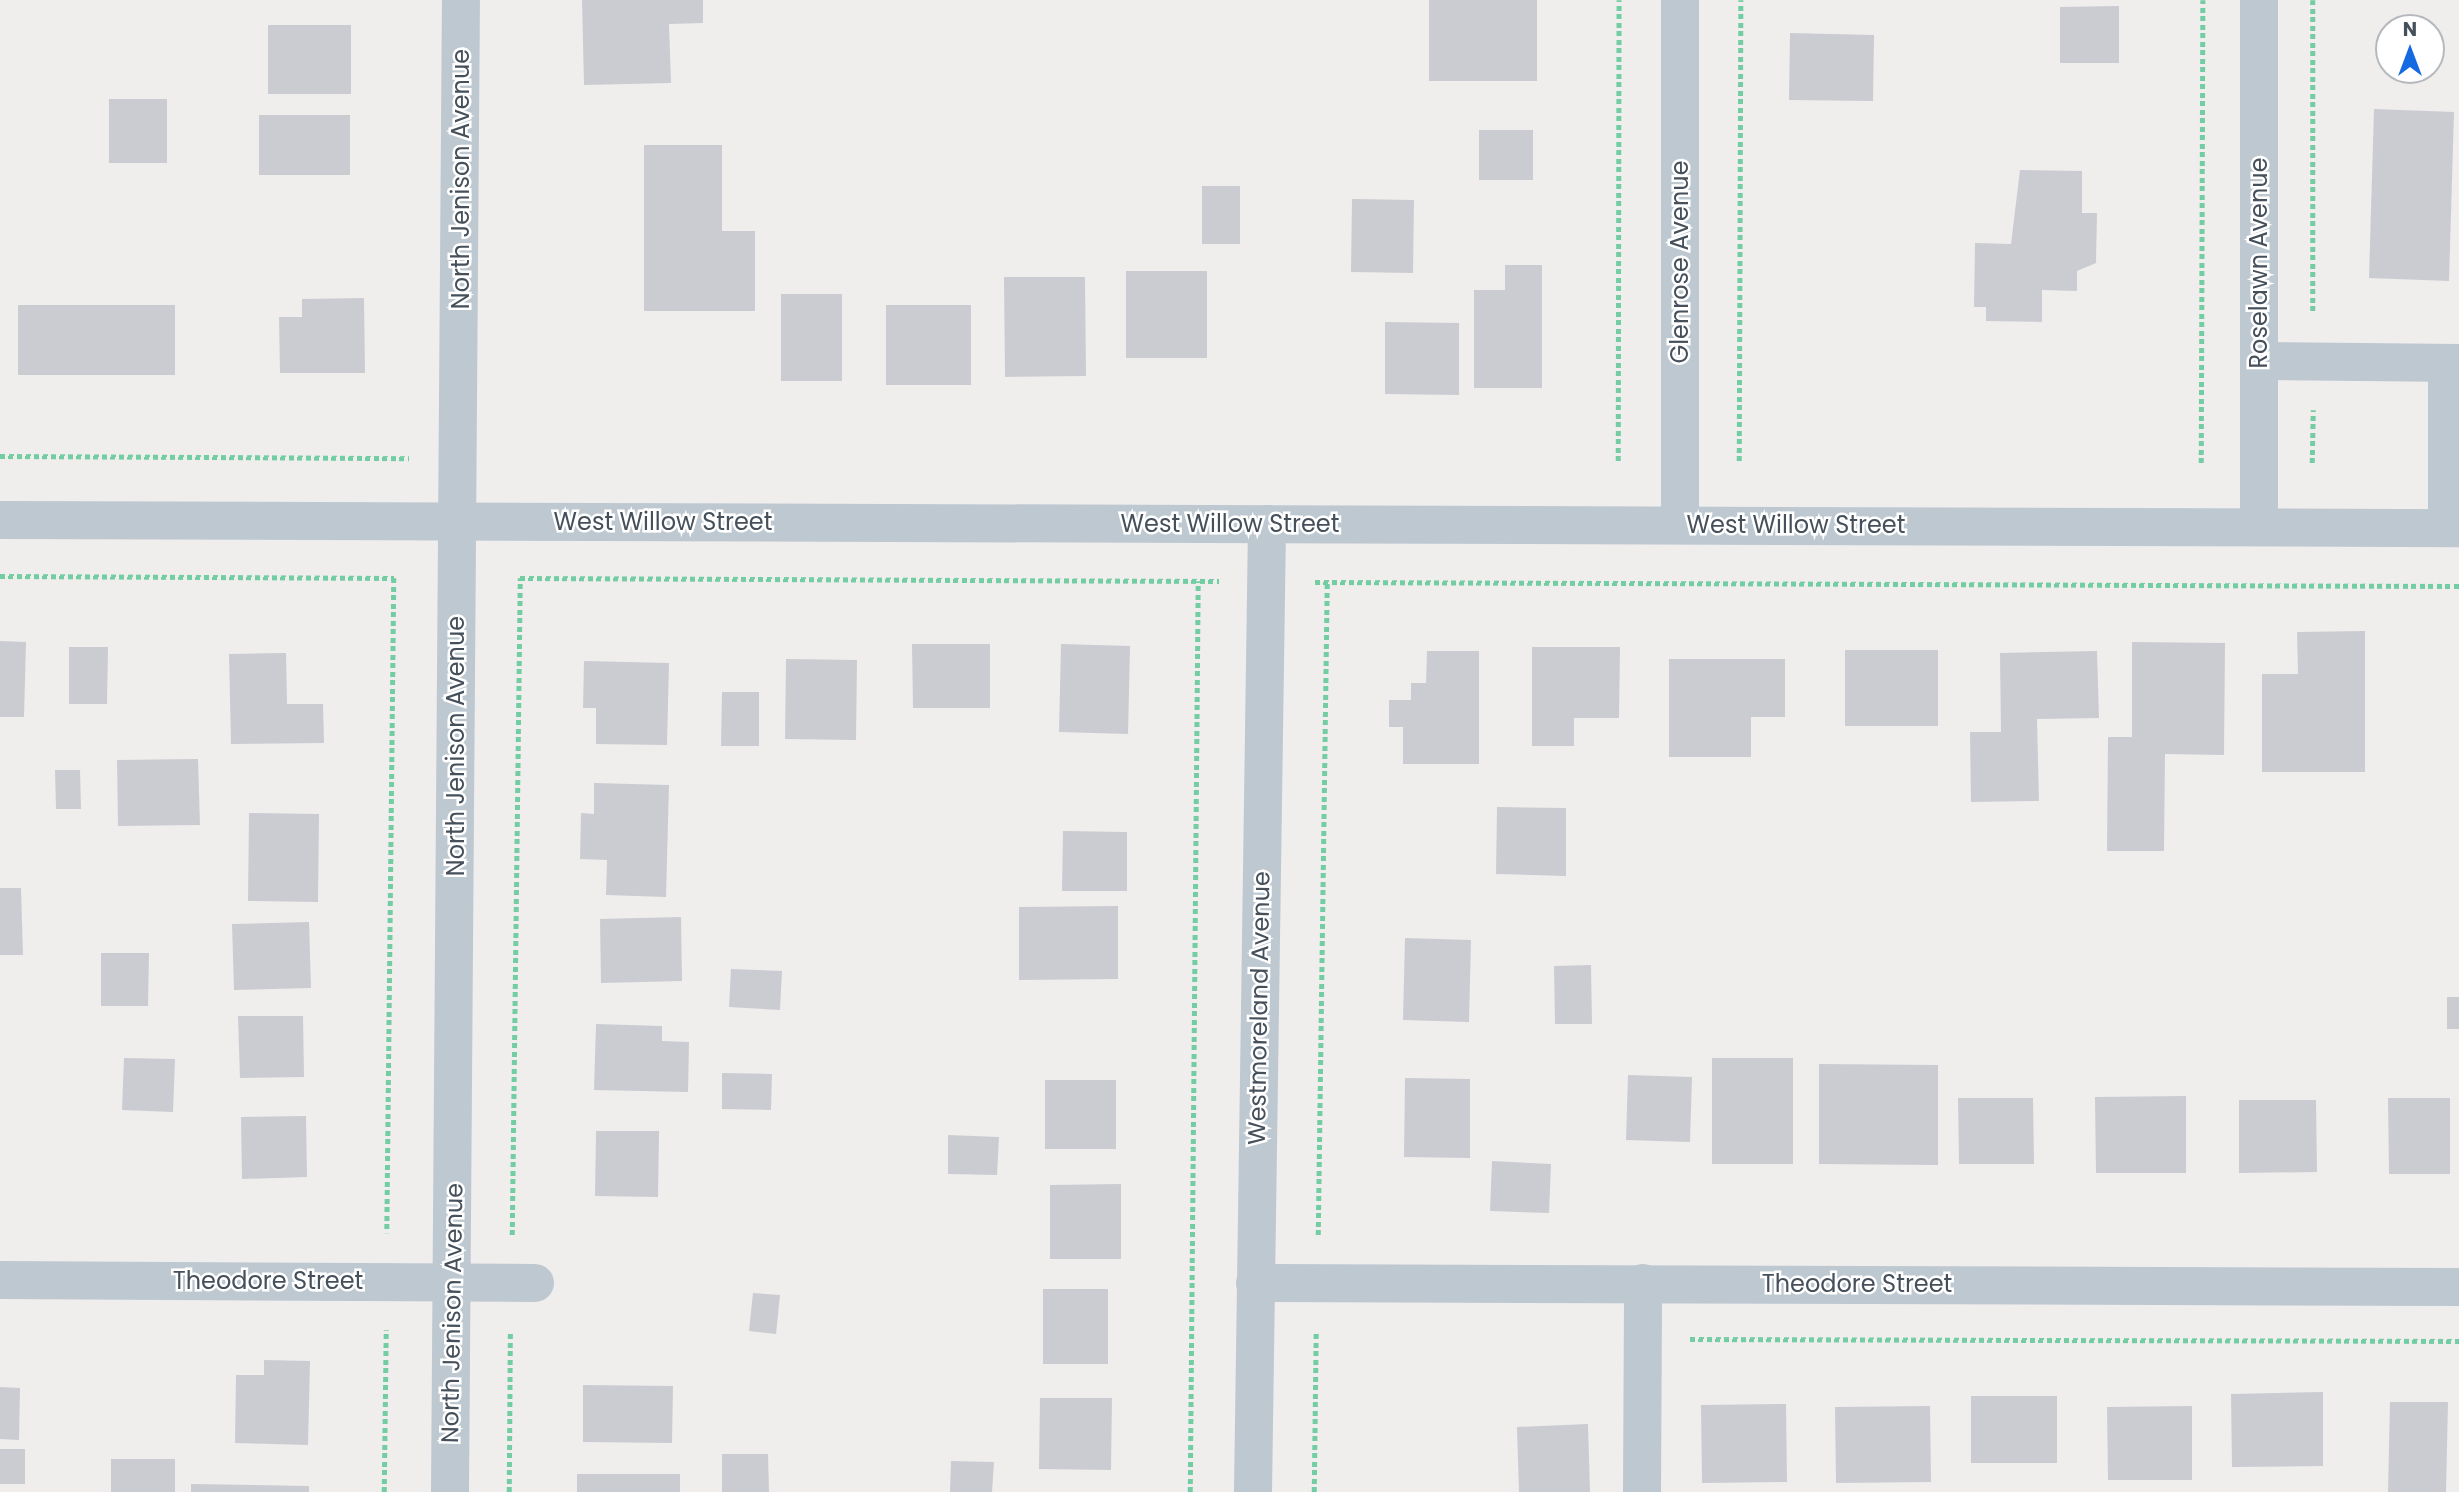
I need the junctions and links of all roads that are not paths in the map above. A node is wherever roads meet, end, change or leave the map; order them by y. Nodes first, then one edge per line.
1 (461, 0) edge
2 (1680, 0) edge
3 (2259, 0) edge
4 (2259, 361) junction
5 (2453, 363) edge
6 (0, 520) edge
7 (460, 521) junction
8 (1267, 524) junction
9 (1680, 525) junction
10 (2259, 527) junction
11 (2453, 528) edge
12 (0, 1280) edge
13 (453, 1282) junction
14 (523, 1282) road end
15 (1255, 1283) junction
16 (1643, 1283) junction
17 (2459, 1287) edge
18 (450, 1492) edge
19 (1253, 1492) edge
20 (1642, 1492) edge

1 - 7 street, North Jenison Avenue
2 - 9 street, Glenrose Avenue
3 - 4 street, Roselawn Avenue
4 - 5 street
4 - 10 street, Roselawn Avenue
5 - 11 street
6 - 7 street, West Willow Street
7 - 8 street, West Willow Street
7 - 13 street, North Jenison Avenue
8 - 9 street, West Willow Street
8 - 15 street, Westmoreland Avenue
9 - 10 street, West Willow Street
10 - 11 street, West Willow Street
12 - 13 street, Theodore Street
13 - 14 street, Theodore Street
13 - 18 street, North Jenison Avenue
15 - 16 street, Theodore Street
15 - 19 street, Westmoreland Avenue
16 - 17 street, Theodore Street
16 - 20 street

